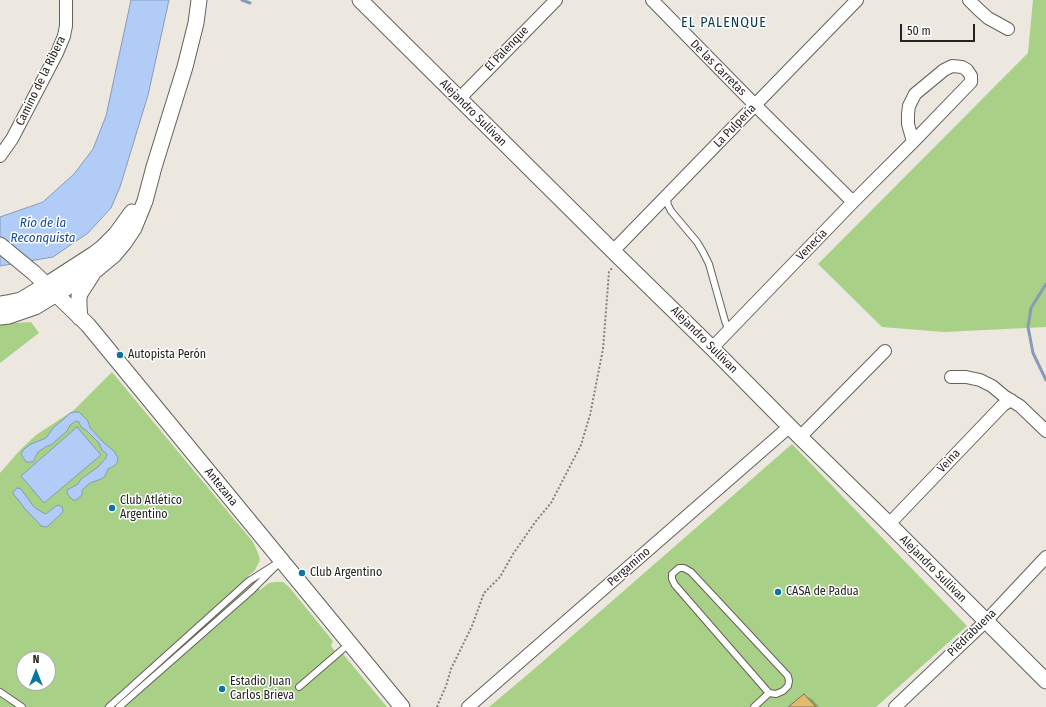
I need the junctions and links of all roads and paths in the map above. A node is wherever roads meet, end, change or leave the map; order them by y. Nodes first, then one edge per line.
1 (66, 0) edge
2 (199, 0) edge
3 (360, 0) edge
4 (556, 0) edge
5 (652, 0) edge
6 (857, 0) edge
7 (969, 0) edge
8 (1008, 29) dead end
9 (459, 99) junction
10 (755, 105) junction
11 (913, 142) junction
12 (0, 156) edge
13 (150, 182) junction
14 (666, 196) junction
15 (853, 202) junction
16 (0, 245) edge
17 (616, 254) junction
18 (96, 270) junction
19 (51, 290) junction
20 (0, 304) edge
21 (35, 307) junction
22 (75, 313) junction
23 (0, 317) edge
24 (729, 331) junction
25 (712, 348) junction
26 (885, 351) dead end
27 (951, 377) dead end
28 (1011, 400) junction
29 (790, 426) junction
30 (1046, 431) edge
31 (800, 437) junction
32 (889, 524) junction
33 (1046, 557) edge
34 (282, 560) junction
35 (986, 621) junction
36 (350, 643) junction
37 (1046, 681) edge
38 (299, 687) dead end
39 (0, 692) edge
40 (769, 693) junction
41 (22, 707) edge
42 (109, 707) edge
43 (119, 707) edge
44 (402, 707) edge
45 (437, 707) edge
46 (468, 707) edge
47 (754, 707) edge
48 (895, 707) edge

1 - 12 street, Camino de la Ribera
2 - 13 street
3 - 9 street, Alejandro Sullivan
4 - 9 street, El Palenque
5 - 10 street, De las Carretas
6 - 10 street, La Pulpería
7 - 8 street
9 - 17 street, Alejandro Sullivan
10 - 14 street, La Pulpería
10 - 15 street, De las Carretas
11 - 11 street, Venecia
11 - 15 street, Venecia
13 - 18 street
13 - 19 street
14 - 17 street, La Pulpería
14 - 24 lane
15 - 24 street, Venecia
16 - 19 street, Antezana
17 - 25 street, Alejandro Sullivan
17 - 45 path
18 - 19 street
18 - 22 street
19 - 20 street
19 - 21 street
19 - 22 street, Antezana
21 - 22 street
21 - 23 street
22 - 34 street, Antezana
24 - 25 street, Venecia
25 - 29 street, Alejandro Sullivan
26 - 31 street
27 - 28 street
28 - 30 street
28 - 32 street, Veina
29 - 31 street, Alejandro Sullivan
29 - 46 street, Pergamino
31 - 32 street, Alejandro Sullivan
32 - 35 street, Alejandro Sullivan
33 - 35 street, Piedrabuena
34 - 36 street, Antezana
34 - 42 lane
34 - 43 lane
35 - 37 street, Alejandro Sullivan
35 - 48 street, Piedrabuena
36 - 38 lane
36 - 44 street, Antezana
39 - 41 lane
40 - 40 lane
40 - 47 lane

